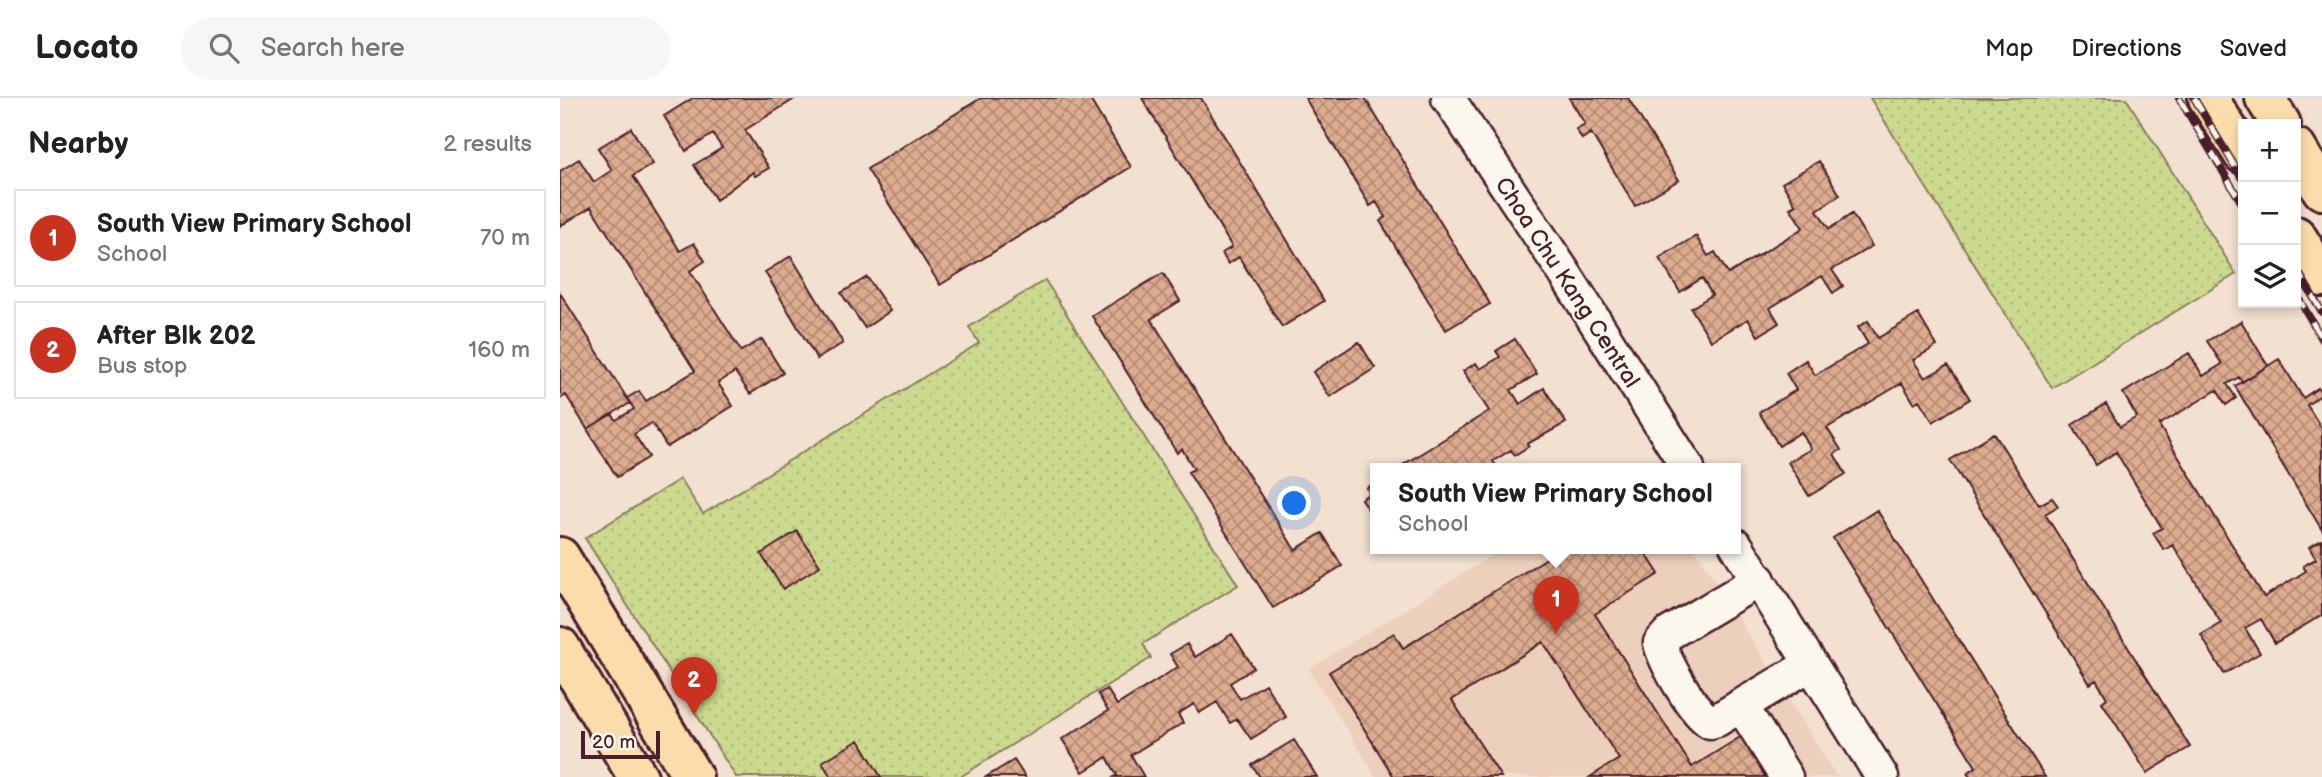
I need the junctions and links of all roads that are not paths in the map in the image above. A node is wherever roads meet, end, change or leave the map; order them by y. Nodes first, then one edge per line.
1 (1448, 98) edge
2 (2208, 98) edge
3 (2265, 98) edge
4 (2278, 119) edge
5 (2238, 146) edge
6 (2301, 156) edge
7 (2322, 190) edge
8 (2301, 244) edge
9 (2322, 277) edge
10 (1685, 463) edge
11 (1741, 553) edge
12 (560, 557) edge
13 (1759, 580) junction
14 (560, 647) edge
15 (1811, 664) junction
16 (1741, 705) junction
17 (638, 777) edge
18 (693, 777) edge
19 (1786, 777) edge
20 (1882, 777) edge

1 - 10 street, Choa Chu Kang Central
2 - 5 main road
3 - 4 main road
6 - 7 main road
8 - 9 main road
11 - 13 street
12 - 18 main road
13 - 15 street
13 - 16 street
14 - 17 main road
15 - 16 street
15 - 20 street
16 - 19 street

